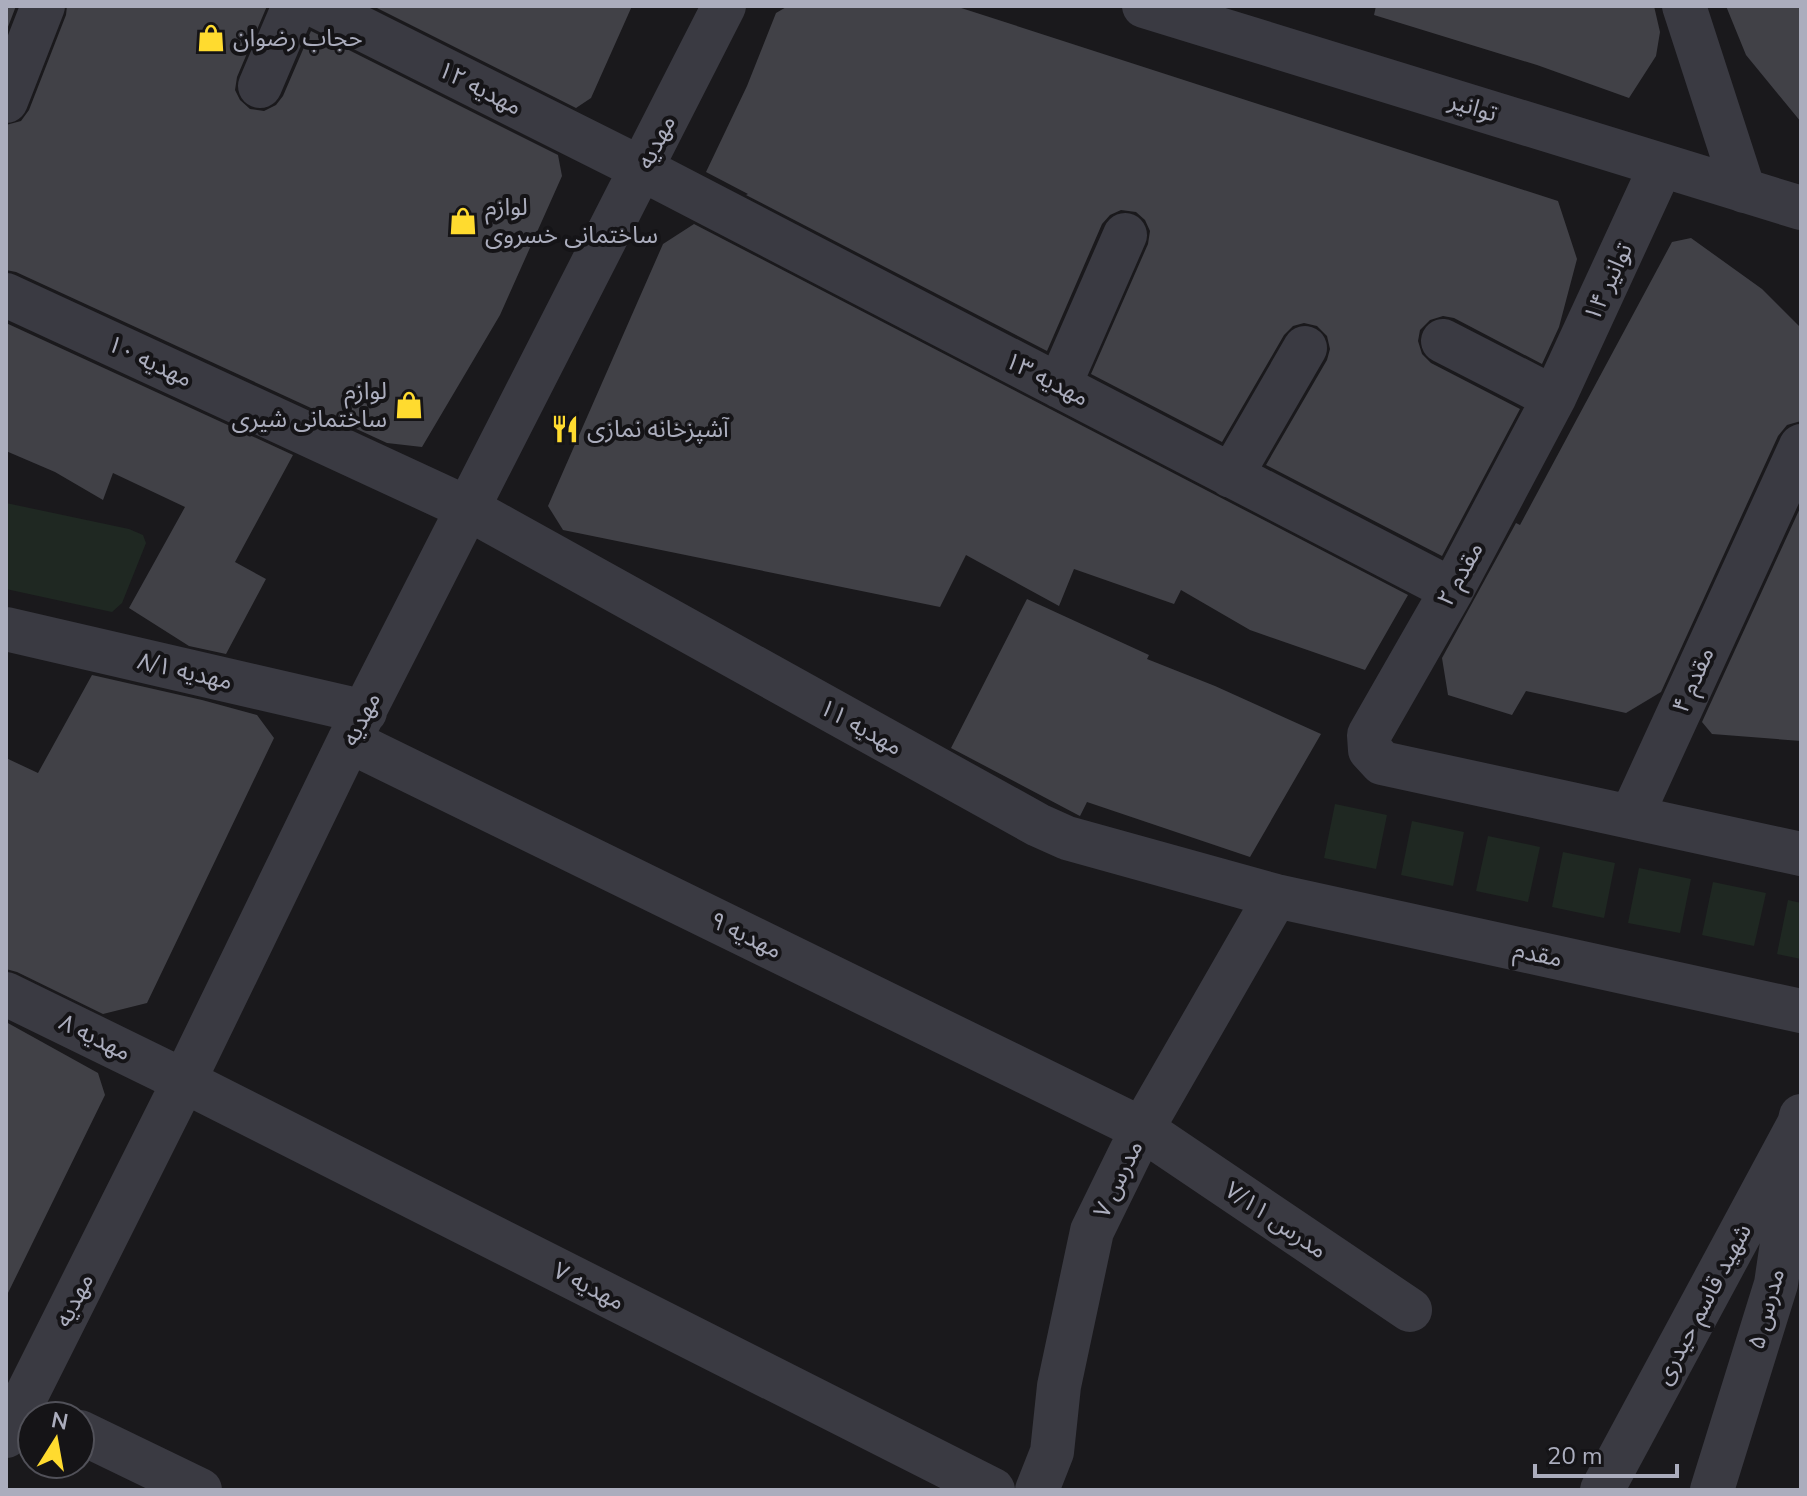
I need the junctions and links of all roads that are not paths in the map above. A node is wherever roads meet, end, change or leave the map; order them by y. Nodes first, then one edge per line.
1 (43, 6) edge
2 (294, 6) edge
3 (317, 6) edge
4 (724, 6) edge
5 (1144, 6) edge
6 (1684, 6) edge
7 (260, 86) dead end
8 (6, 101) edge
9 (1661, 166) junction
10 (642, 169) junction
11 (1744, 191) junction
12 (1801, 208) edge
13 (1125, 235) dead end
14 (6, 295) edge
15 (1443, 341) dead end
16 (1305, 348) dead end
17 (1059, 386) junction
18 (1554, 398) junction
19 (1801, 446) edge
20 (1231, 476) junction
21 (467, 508) junction
22 (1452, 590) junction
23 (6, 629) edge
24 (357, 727) junction
25 (1631, 817) junction
26 (1801, 854) edge
27 (1276, 896) junction
28 (6, 994) edge
29 (1801, 1011) edge
30 (184, 1081) junction
31 (1800, 1122) edge
32 (1142, 1129) junction
33 (1410, 1310) dead end
34 (26, 1400) edge
35 (96, 1440) edge
36 (200, 1490) edge
37 (993, 1490) edge
38 (1037, 1490) edge
39 (1602, 1490) edge
40 (1712, 1490) edge

1 - 8 street
2 - 7 street
3 - 10 street, مهدیه ۱۲
4 - 10 street, مهدیه
5 - 9 street, توانیر
6 - 11 street
9 - 11 street, توانیر
9 - 18 street, توانیر ۱۴
10 - 17 street, مهدیه ۱۳
10 - 21 street, مهدیه
11 - 12 street, توانیر
13 - 17 street
14 - 21 street, مهدیه ۱۰
15 - 18 street
16 - 20 street
17 - 20 street, مهدیه ۱۳
18 - 22 street, مقدم ۲
19 - 25 street, مقدم ۴
20 - 22 street, مهدیه ۱۳
21 - 24 street, مهدیه
21 - 27 street, مهدیه ۱۱
22 - 25 street, مقدم ۲
23 - 24 street, مهدیه ۸/۱
24 - 30 street, مهدیه
24 - 32 street, مهدیه ۹
25 - 26 street
27 - 29 street, مقدم
27 - 32 street, مدرس ۷
28 - 30 street, مهدیه ۸
30 - 34 street, مهدیه
30 - 37 street, مهدیه ۷
31 - 39 street, شهید قاسم حیدری
31 - 40 street, مدرس ۵
32 - 33 street, مدرس ۷/۱۱
32 - 38 street, مدرس ۷
35 - 36 street

